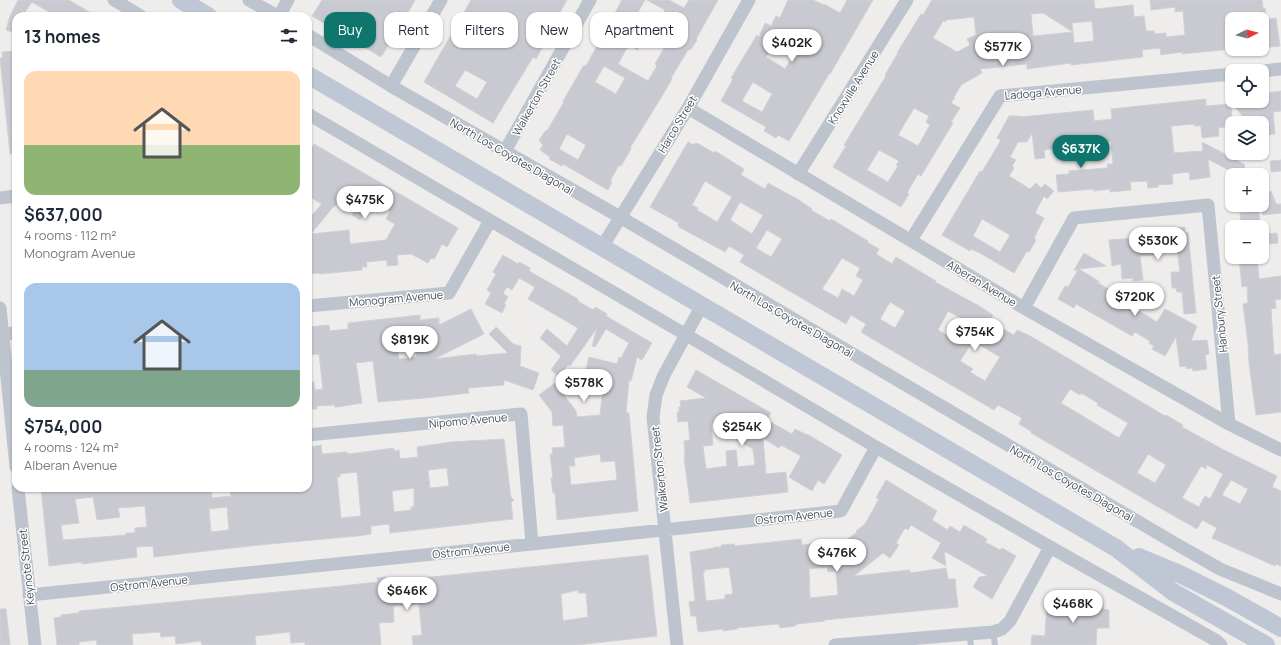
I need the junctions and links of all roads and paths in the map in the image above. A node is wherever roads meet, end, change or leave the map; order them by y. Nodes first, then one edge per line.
1 (114, 0) edge
2 (181, 0) edge
3 (249, 0) edge
4 (288, 0) edge
5 (441, 0) edge
6 (590, 0) edge
7 (749, 0) edge
8 (907, 0) edge
9 (134, 12) edge
10 (201, 12) edge
11 (271, 12) edge
12 (280, 12) edge
13 (312, 37) edge
14 (1281, 70) edge
15 (1269, 71) edge
16 (1225, 75) edge
17 (312, 77) edge
18 (391, 86) junction
19 (688, 108) junction
20 (312, 116) edge
21 (505, 152) junction
22 (798, 174) junction
23 (12, 196) edge
24 (0, 198) edge
25 (620, 218) junction
26 (490, 221) junction
27 (911, 240) junction
28 (602, 247) junction
29 (702, 304) junction
30 (312, 306) edge
31 (0, 308) edge
32 (1024, 308) junction
33 (12, 333) edge
34 (1, 334) edge
35 (685, 334) junction
36 (1229, 424) junction
37 (12, 429) edge
38 (312, 435) edge
39 (876, 447) junction
40 (1281, 450) edge
41 (18, 492) edge
42 (665, 530) junction
43 (532, 544) junction
44 (1050, 547) junction
45 (1116, 548) junction
46 (1281, 594) edge
47 (30, 596) junction
48 (1226, 597) junction
49 (1281, 615) edge
50 (1230, 624) junction
51 (1281, 628) edge
52 (993, 632) junction
53 (970, 639) edge
54 (35, 645) edge
55 (677, 645) edge
56 (834, 645) edge
57 (995, 645) edge
58 (1221, 645) edge
59 (1238, 645) edge
60 (1266, 645) edge

1 - 9 street
2 - 10 main road
3 - 11 street
4 - 12 street
5 - 18 street
6 - 21 street, Walkerton Street
7 - 19 street, Harco Street
8 - 22 street, Knoxville Avenue
13 - 18 street, North Los Coyotes Diagonal
14 - 15 street
16 - 27 street, Ladoga Avenue
17 - 28 main road
18 - 21 street, North Los Coyotes Diagonal
19 - 22 street, Alberan Avenue
19 - 25 street, Harco Street
20 - 26 street
21 - 25 street, North Los Coyotes Diagonal
22 - 27 street, Alberan Avenue
23 - 24 street
25 - 28 street, Harco Street
25 - 46 street, North Los Coyotes Diagonal
26 - 30 street, Monogram Avenue
26 - 35 street
27 - 32 street, Alberan Avenue
28 - 29 main road
29 - 35 street, Walkerton Street
29 - 45 main road
31 - 34 street
32 - 36 street, Alberan Avenue
32 - 36 street, Hanbury Street
33 - 34 street
34 - 37 street
35 - 39 street
35 - 42 street, Walkerton Street
36 - 40 street, Alberan Avenue
38 - 43 street, Nipomo Avenue
39 - 42 street, Ostrom Avenue
39 - 44 street
41 - 47 street, Keynote Street
42 - 43 street, Ostrom Avenue
42 - 55 street, Walkerton Street
43 - 47 street, Ostrom Avenue
44 - 52 street
44 - 58 street
45 - 48 main road
45 - 50 main road
47 - 54 street, Keynote Street
48 - 49 main road
48 - 51 main road
50 - 59 main road
50 - 60 main road
52 - 53 street
52 - 57 lane
53 - 56 street

